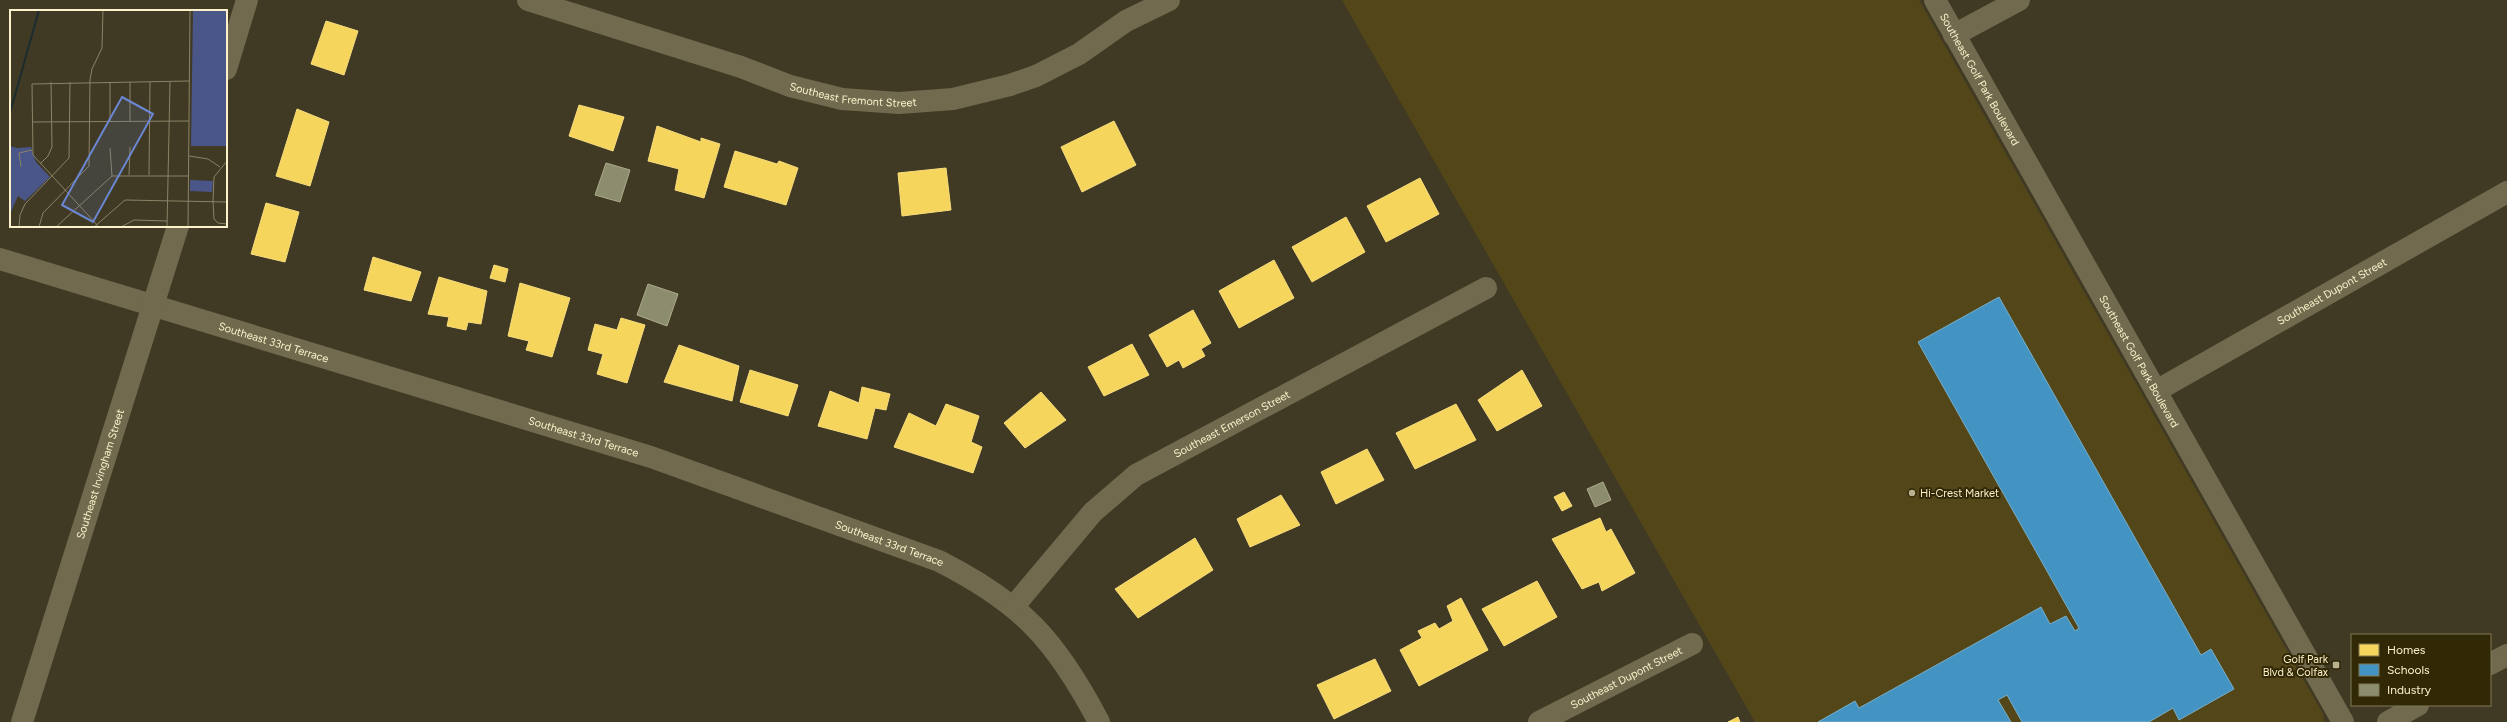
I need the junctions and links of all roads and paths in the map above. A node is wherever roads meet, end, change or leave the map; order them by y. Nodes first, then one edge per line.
1 (247, 0) edge
2 (528, 0) edge
3 (1169, 0) edge
4 (1935, 0) edge
5 (2019, 0) edge
6 (1954, 35) junction
7 (227, 66) edge
8 (2507, 192) edge
9 (178, 227) edge
10 (0, 259) edge
11 (1486, 288) dead end
12 (153, 306) junction
13 (2156, 391) junction
14 (1014, 606) junction
15 (1692, 644) dead end
16 (2507, 655) edge
17 (2491, 663) edge
18 (2416, 706) edge
19 (22, 722) edge
20 (1099, 722) edge
21 (1539, 722) edge
22 (2343, 722) edge
23 (2388, 722) edge

1 - 7 street
2 - 3 street, Southeast Fremont Street
4 - 6 street, Southeast Golf Park Boulevard
5 - 6 street
6 - 13 street, Southeast Golf Park Boulevard
8 - 13 street, Southeast Dupont Street
9 - 12 street, Southeast Irvingham Street
10 - 12 street, Southeast 33rd Terrace
11 - 14 street, Southeast Emerson Street
12 - 14 street, Southeast 33rd Terrace
12 - 19 street, Southeast Irvingham Street
13 - 22 street, Southeast Golf Park Boulevard
14 - 20 street, Southeast 33rd Terrace
15 - 21 street, Southeast Dupont Street
16 - 17 street
18 - 23 street

